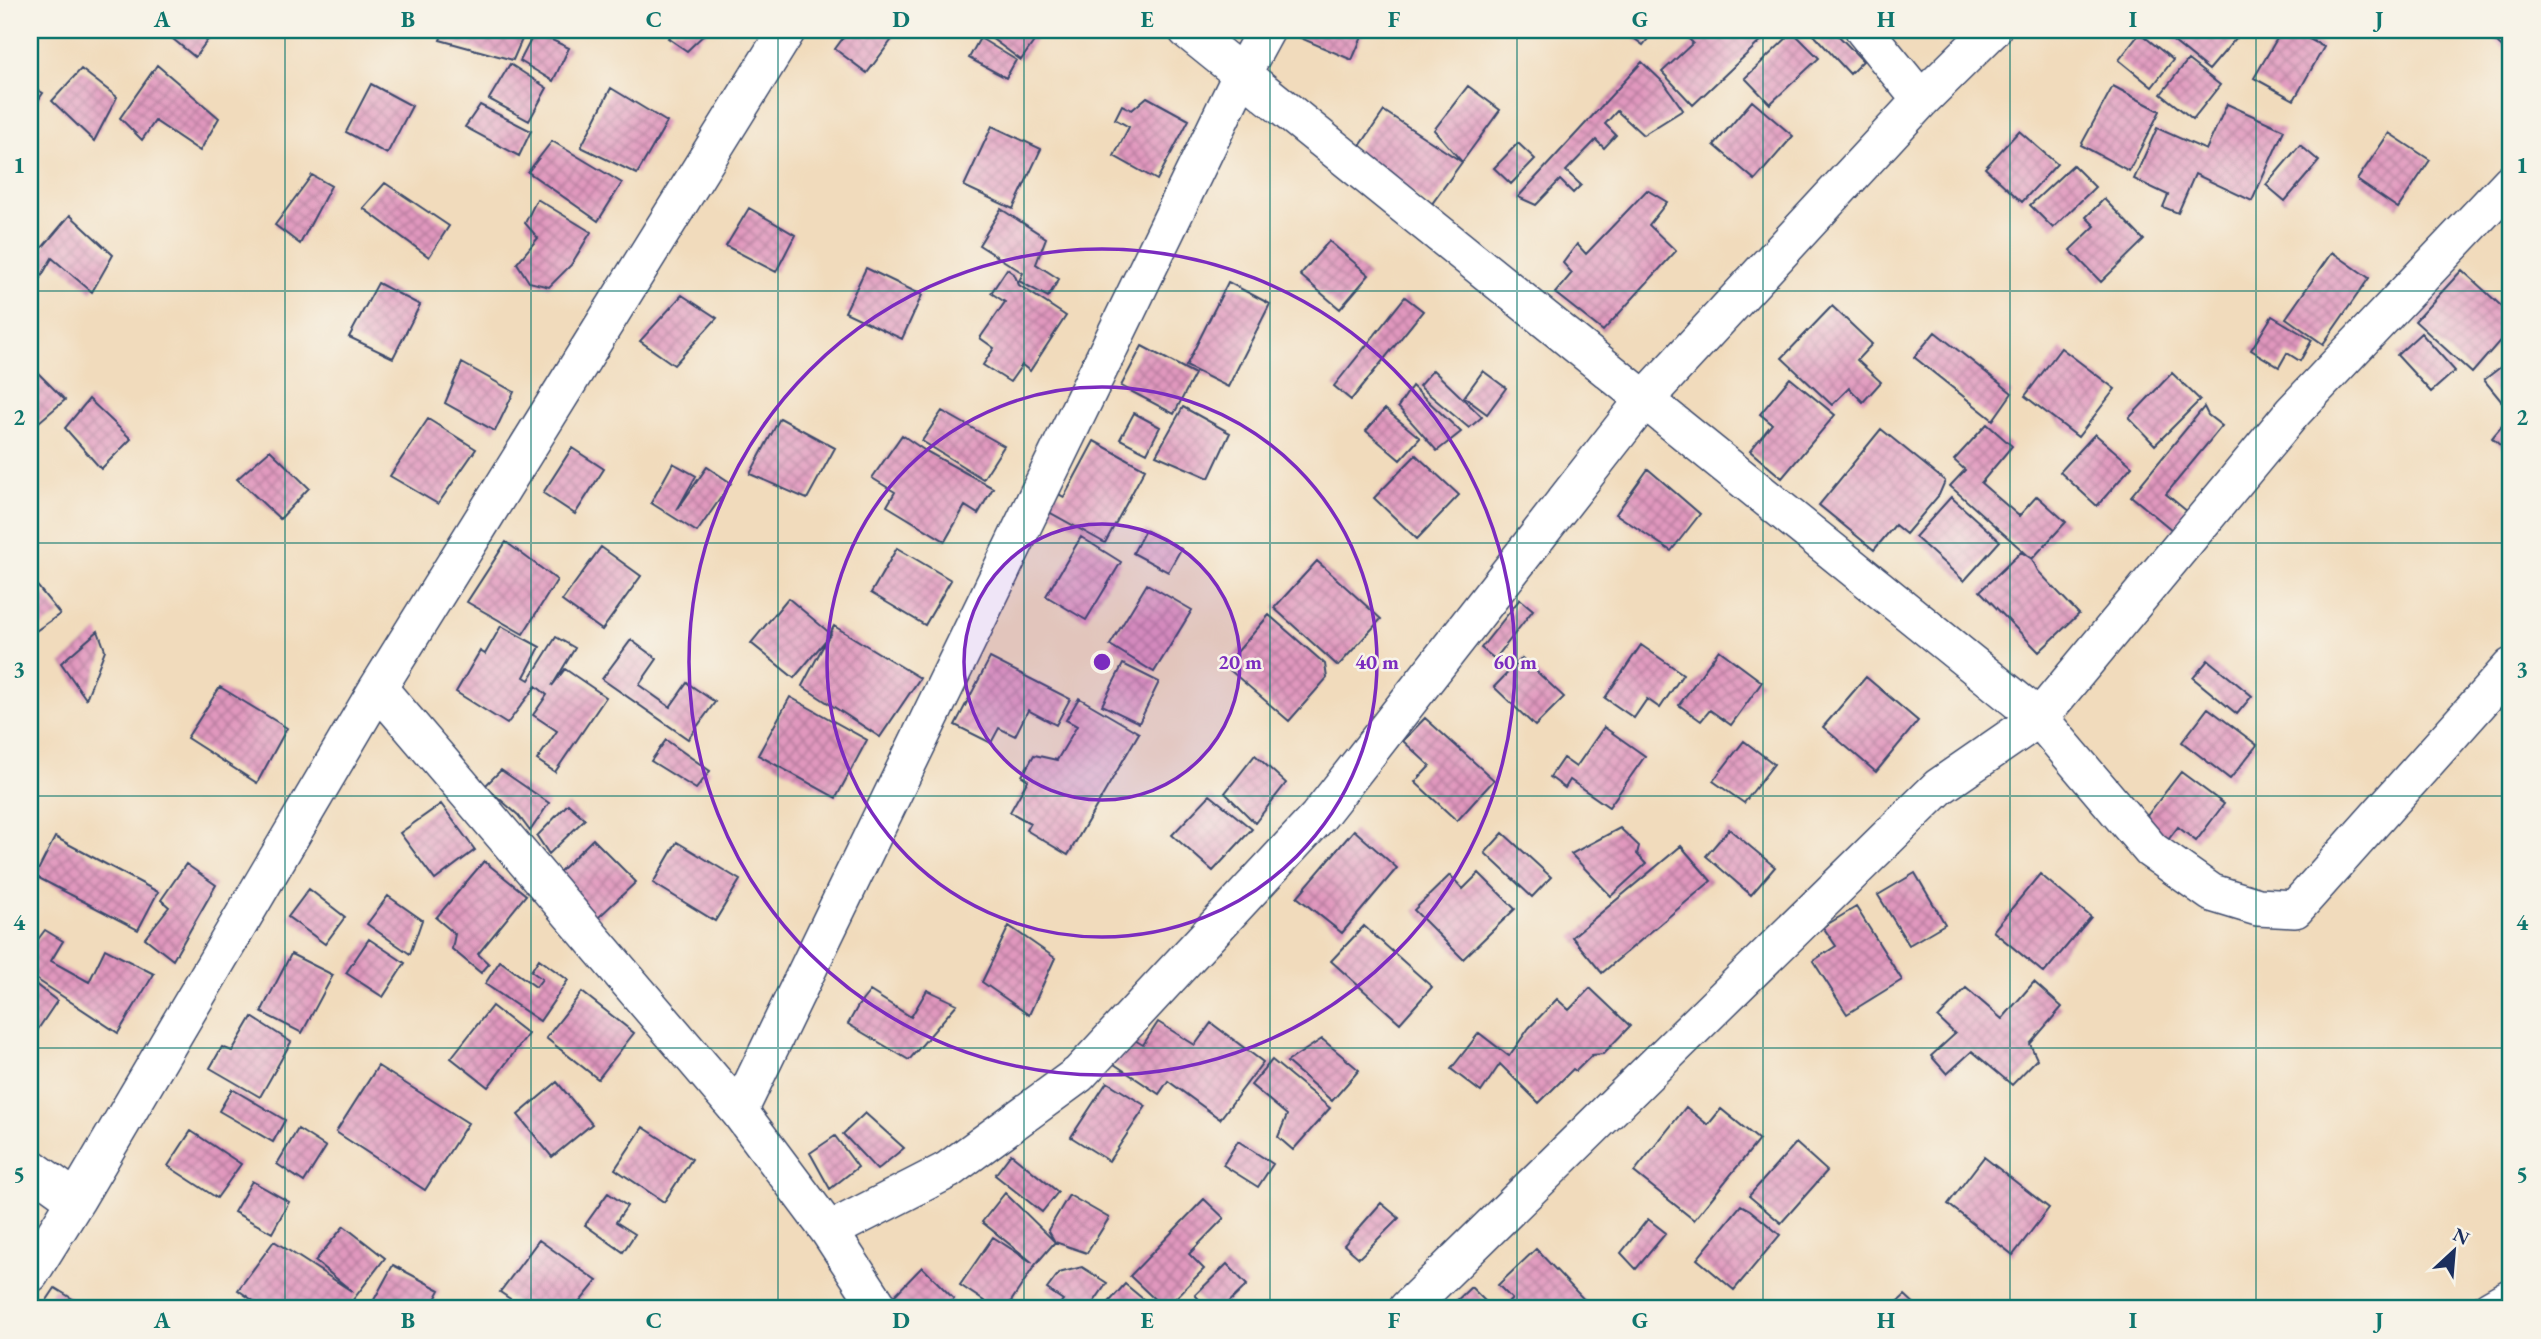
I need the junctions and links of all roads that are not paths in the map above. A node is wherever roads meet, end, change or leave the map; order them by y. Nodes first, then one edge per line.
1 (787, 30) edge
2 (1187, 30) edge
3 (1266, 30) edge
4 (1864, 30) edge
5 (1992, 30) edge
6 (1242, 74) junction
7 (1921, 100) junction
8 (2511, 182) edge
9 (1644, 400) junction
10 (2511, 667) edge
11 (378, 688) junction
12 (2039, 718) junction
13 (739, 1111) junction
14 (30, 1167) edge
15 (76, 1200) junction
16 (829, 1231) junction
17 (30, 1274) edge
18 (2511, 1297) edge
19 (880, 1309) edge
20 (1407, 1309) edge
21 (2490, 1309) edge

1 - 11 street
2 - 6 street
3 - 6 street
4 - 7 street
5 - 7 street
6 - 9 street
6 - 13 street
7 - 9 street
8 - 12 street
9 - 12 street
9 - 16 street
10 - 12 street
11 - 13 street
11 - 15 street
12 - 20 street
13 - 16 street
14 - 15 street
15 - 17 street
16 - 19 street
18 - 21 street

